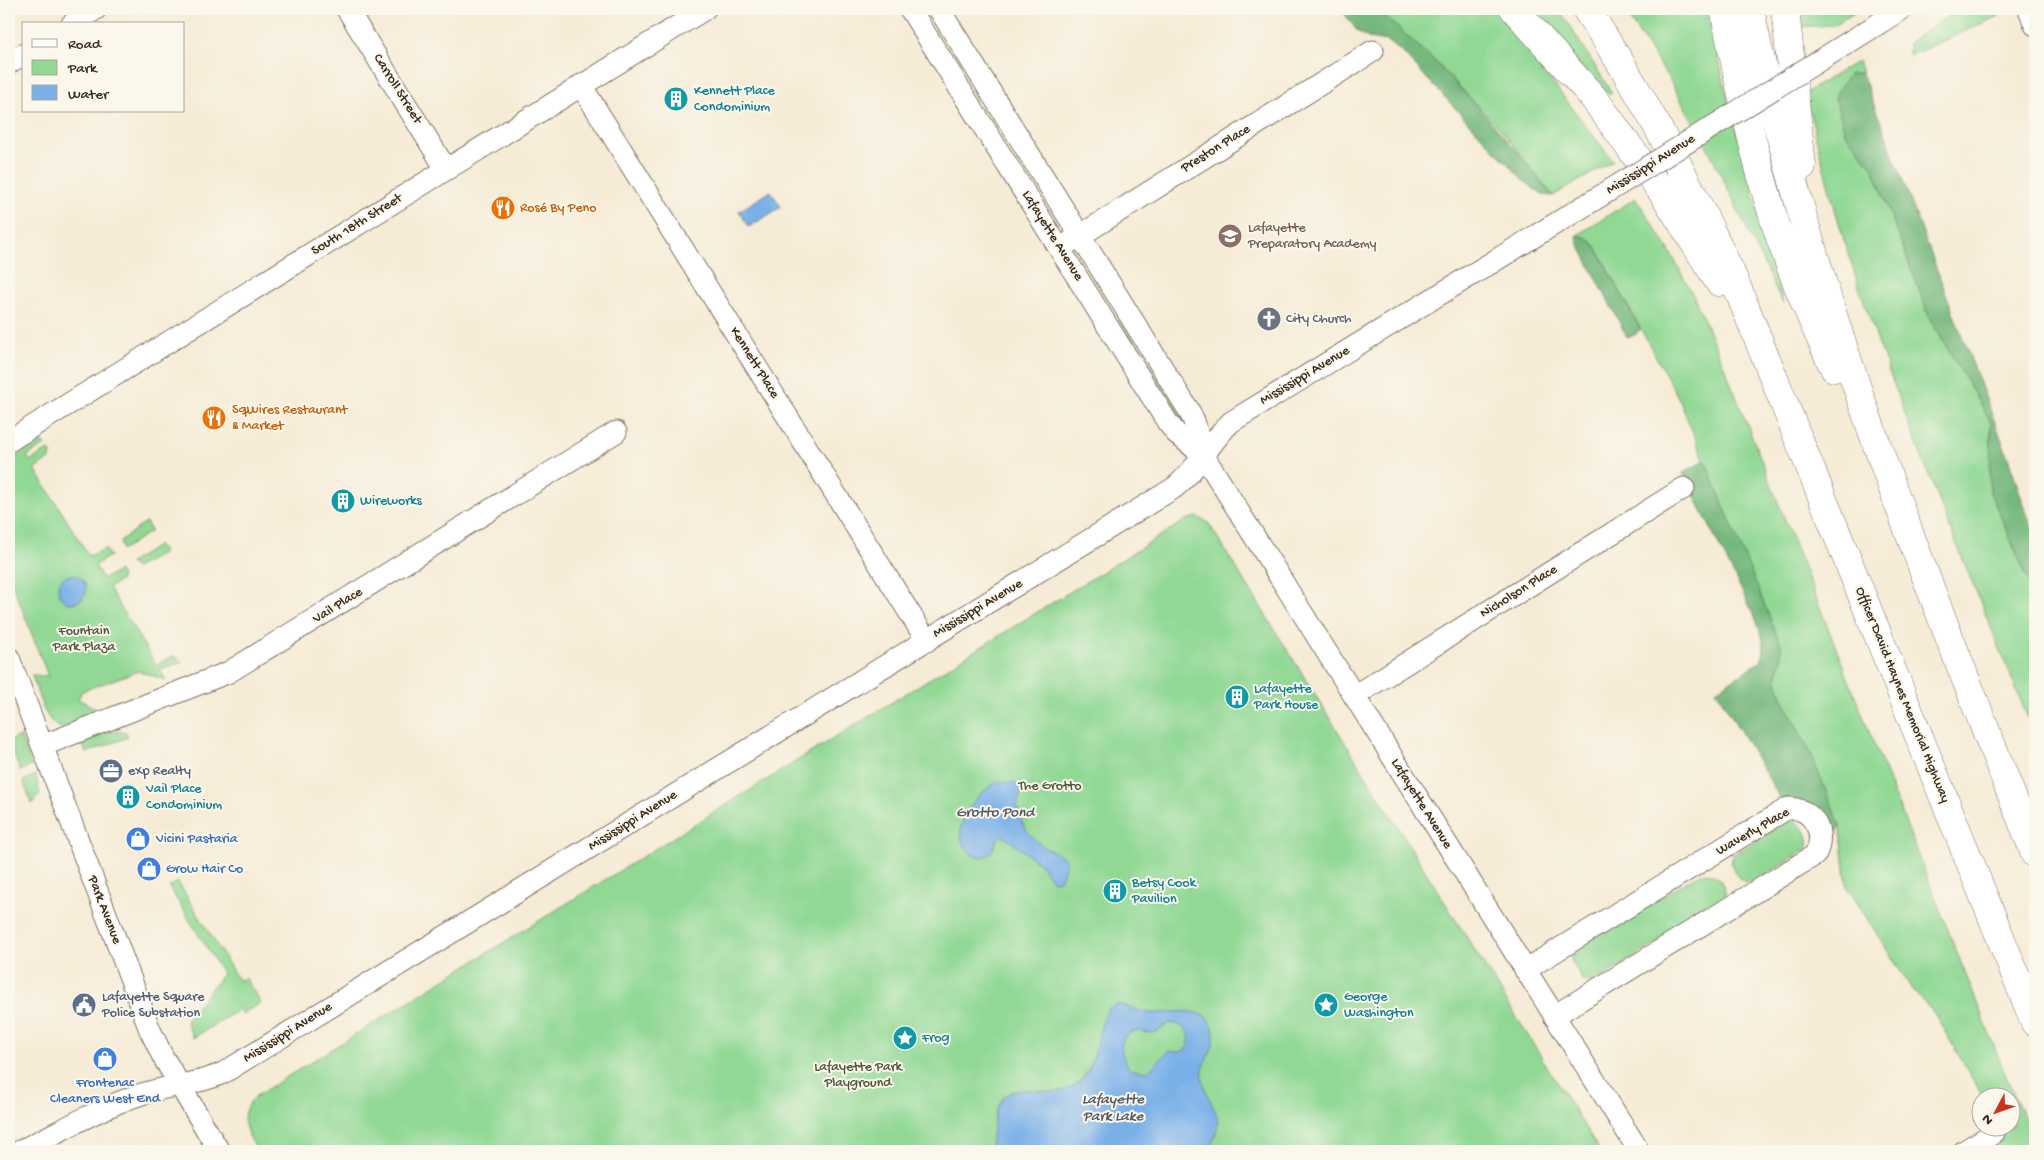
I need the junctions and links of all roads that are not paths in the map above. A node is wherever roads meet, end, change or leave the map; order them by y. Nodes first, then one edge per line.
1 (96, 9) edge
2 (347, 9) edge
3 (705, 9) edge
4 (910, 9) edge
5 (939, 9) edge
6 (1514, 9) edge
7 (1586, 9) edge
8 (1724, 9) edge
9 (1750, 9) edge
10 (1785, 9) edge
11 (1902, 9) edge
12 (2029, 9) edge
13 (75, 22) edge
14 (2035, 25) edge
15 (1372, 50) dead end
16 (22, 55) edge
17 (9, 63) edge
18 (581, 86) junction
19 (446, 169) junction
20 (1080, 235) junction
21 (1059, 248) junction
22 (1812, 250) junction
23 (1771, 367) junction
24 (616, 432) dead end
25 (9, 441) edge
26 (1204, 456) junction
27 (1684, 488) dead end
28 (1906, 529) junction
29 (926, 641) junction
30 (9, 658) edge
31 (1354, 696) junction
32 (42, 746) junction
33 (2035, 854) edge
34 (1526, 970) junction
35 (1554, 1016) junction
36 (2034, 1024) edge
37 (180, 1086) junction
38 (1986, 1138) edge
39 (20, 1151) edge
40 (219, 1151) edge
41 (1639, 1151) edge
42 (1964, 1151) edge

1 - 13 street
2 - 19 street, Carroll Street
3 - 18 street, South 18th Street
4 - 21 street, Lafayette Avenue
5 - 20 street, Lafayette Avenue
6 - 23 highway
7 - 23 highway
8 - 28 highway
9 - 22 highway
10 - 22 highway
11 - 26 street, Mississippi Avenue, bridge
12 - 14 street
15 - 20 street, Preston Place
16 - 17 street
18 - 19 street, South 18th Street
18 - 29 street, Kennett Place
19 - 25 street, South 18th Street
20 - 21 street, Preston Place
20 - 26 street, Lafayette Avenue
21 - 26 street, Lafayette Avenue
22 - 28 highway
23 - 36 highway, Officer David Haynes Memorial Highway
24 - 32 street, Vail Place
26 - 29 street, Mississippi Avenue
26 - 31 street, Lafayette Avenue
27 - 31 street, Nicholson Place
28 - 33 highway
29 - 37 street, Mississippi Avenue
30 - 32 street, Park Avenue
31 - 34 street, Lafayette Avenue
32 - 37 street, Park Avenue
34 - 35 street, Lafayette Avenue
34 - 35 street, Waverly Place
35 - 41 street, Lafayette Avenue
37 - 39 street, Mississippi Avenue
37 - 40 street, Park Avenue
38 - 42 street

